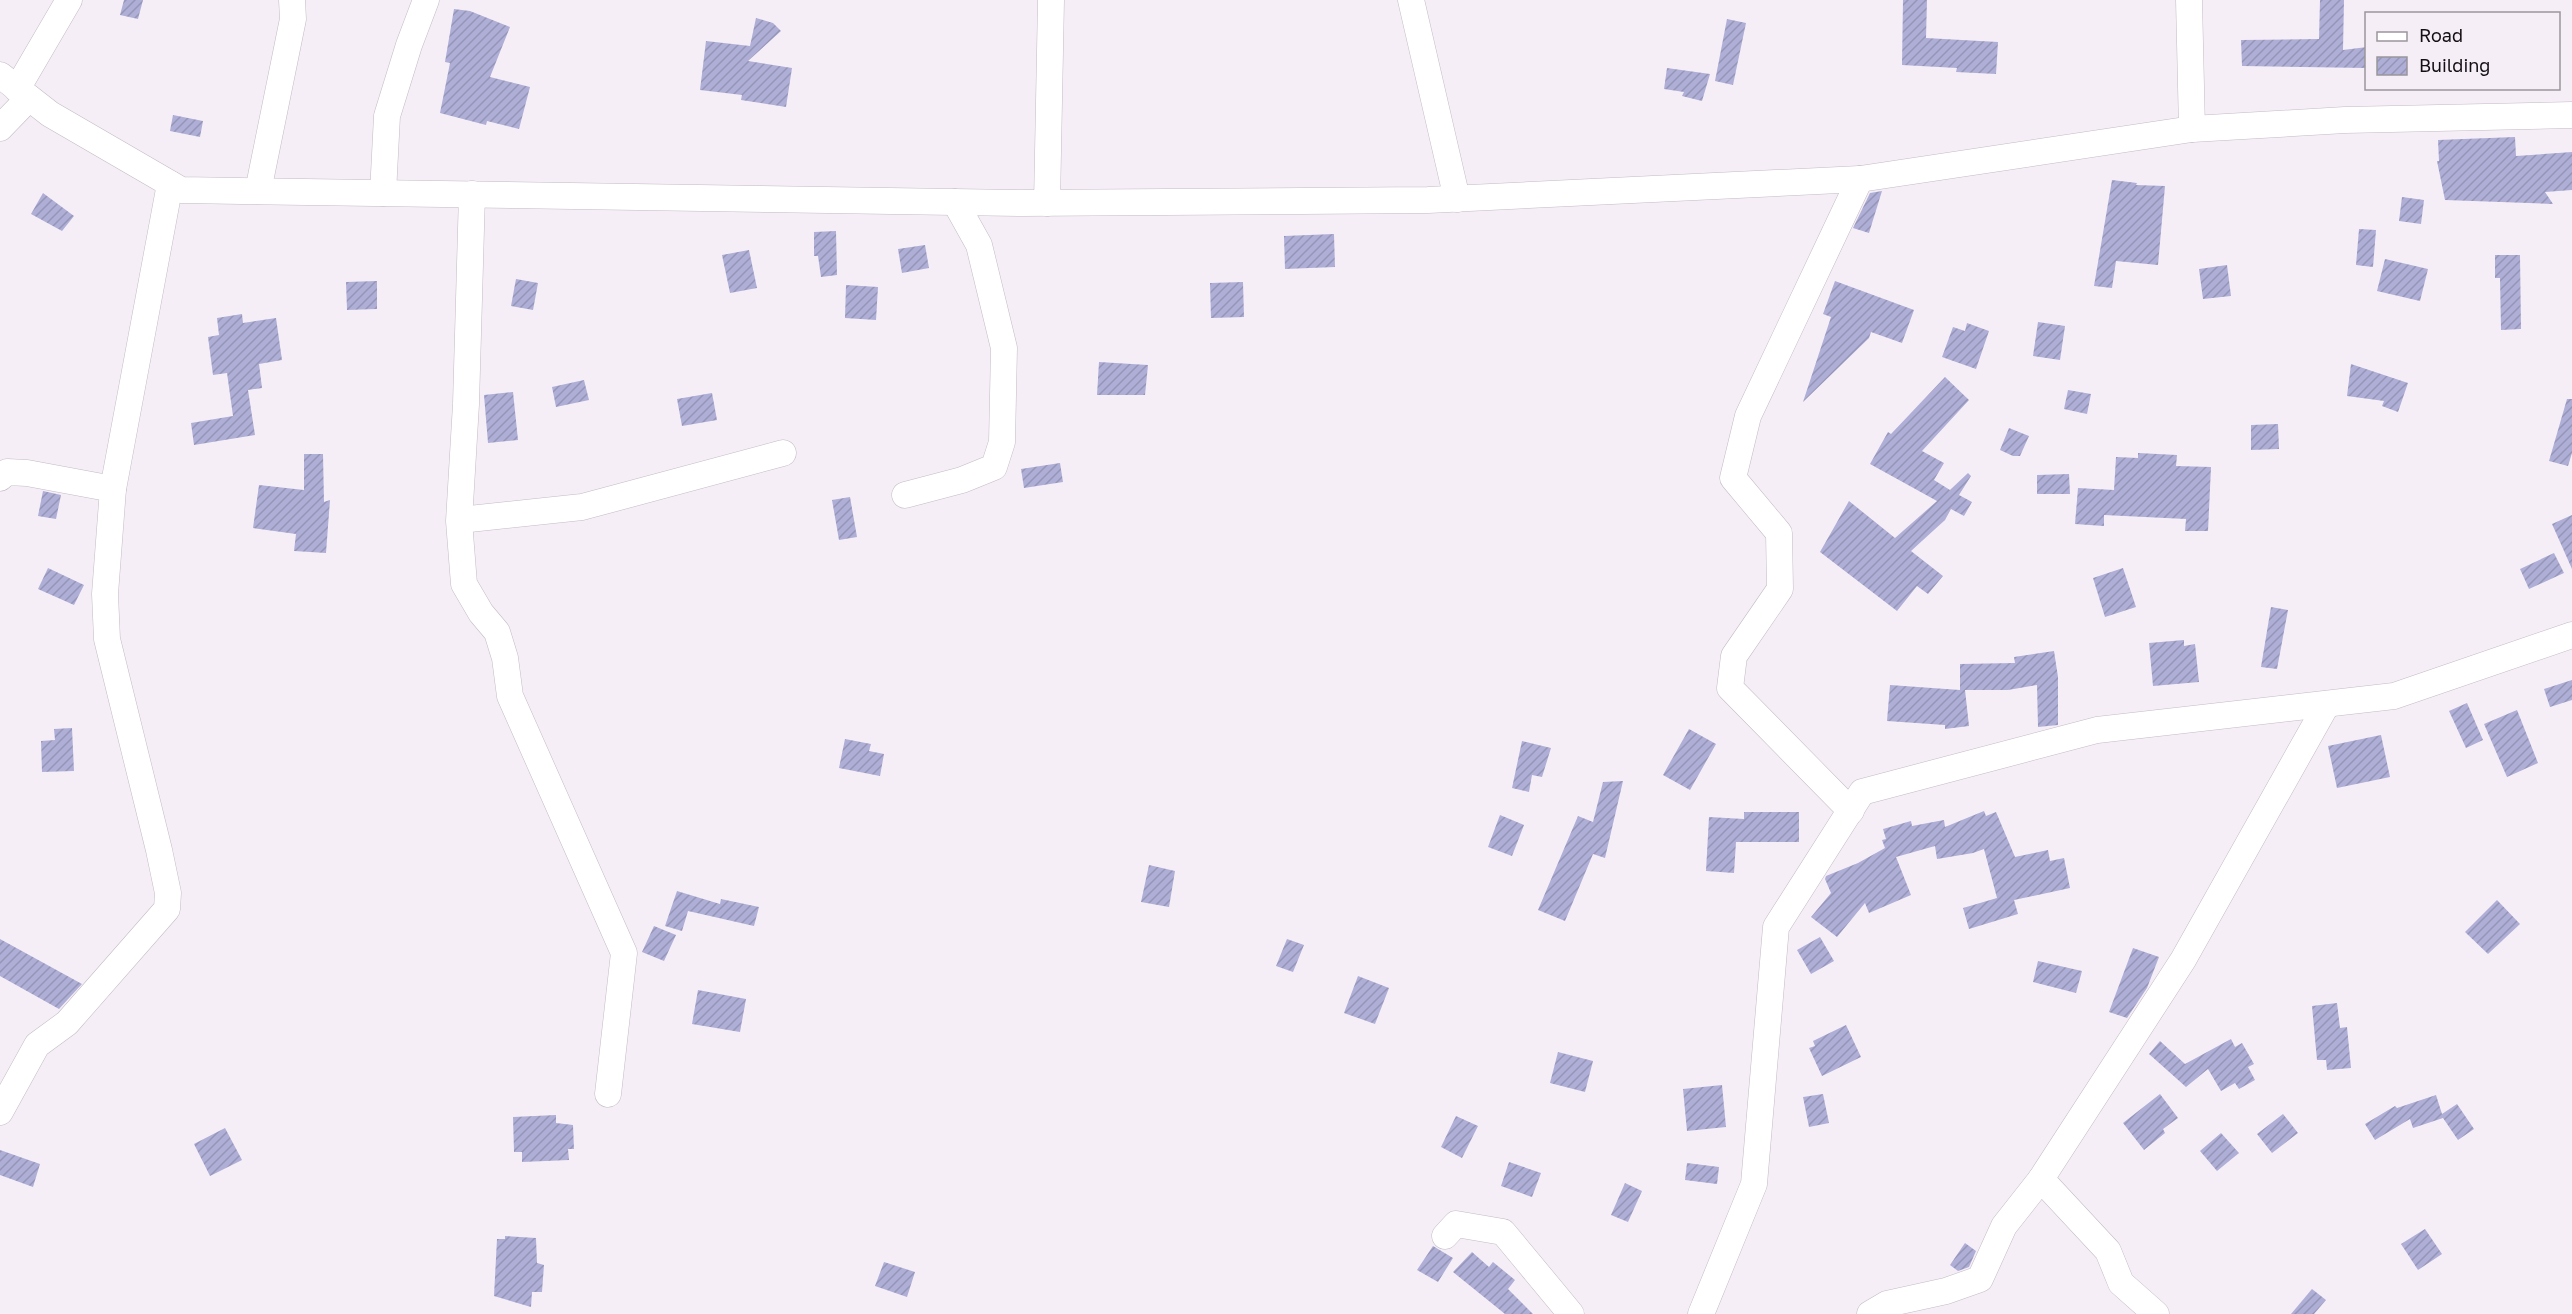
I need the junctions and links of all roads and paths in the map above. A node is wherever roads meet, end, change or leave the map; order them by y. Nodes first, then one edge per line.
1 (69, 0) edge
2 (292, 0) edge
3 (426, 0) edge
4 (1051, 0) edge
5 (1411, 0) edge
6 (2189, 0) edge
7 (15, 87) edge
8 (2572, 115) edge
9 (0, 128) edge
10 (2192, 129) junction
11 (1860, 179) junction
12 (170, 184) junction
13 (258, 191) junction
14 (383, 193) junction
15 (472, 194) junction
16 (1456, 199) junction
17 (955, 202) junction
18 (1047, 203) junction
19 (783, 453) dead end
20 (0, 478) edge
21 (114, 489) junction
22 (905, 495) dead end
23 (460, 520) junction
24 (2572, 635) edge
25 (2327, 704) junction
26 (1851, 811) junction
27 (608, 1094) dead end
28 (0, 1112) edge
29 (2041, 1179) junction
30 (1445, 1236) dead end
31 (1571, 1314) edge
32 (1701, 1314) edge
33 (1870, 1314) edge
34 (2156, 1314) edge

1 - 7 street
2 - 13 street
3 - 14 street
4 - 18 street
5 - 16 street
6 - 10 street
7 - 9 street
7 - 12 street
8 - 10 street
10 - 11 street
11 - 16 street
11 - 26 street
12 - 13 street
12 - 21 street
13 - 14 street
14 - 15 street
15 - 17 street
15 - 23 street
16 - 18 street
17 - 18 street
17 - 22 street
19 - 23 street
20 - 21 street
21 - 28 street
23 - 27 street
24 - 25 street
25 - 26 street
25 - 29 street
26 - 32 street
29 - 33 street
29 - 34 street
30 - 31 street

